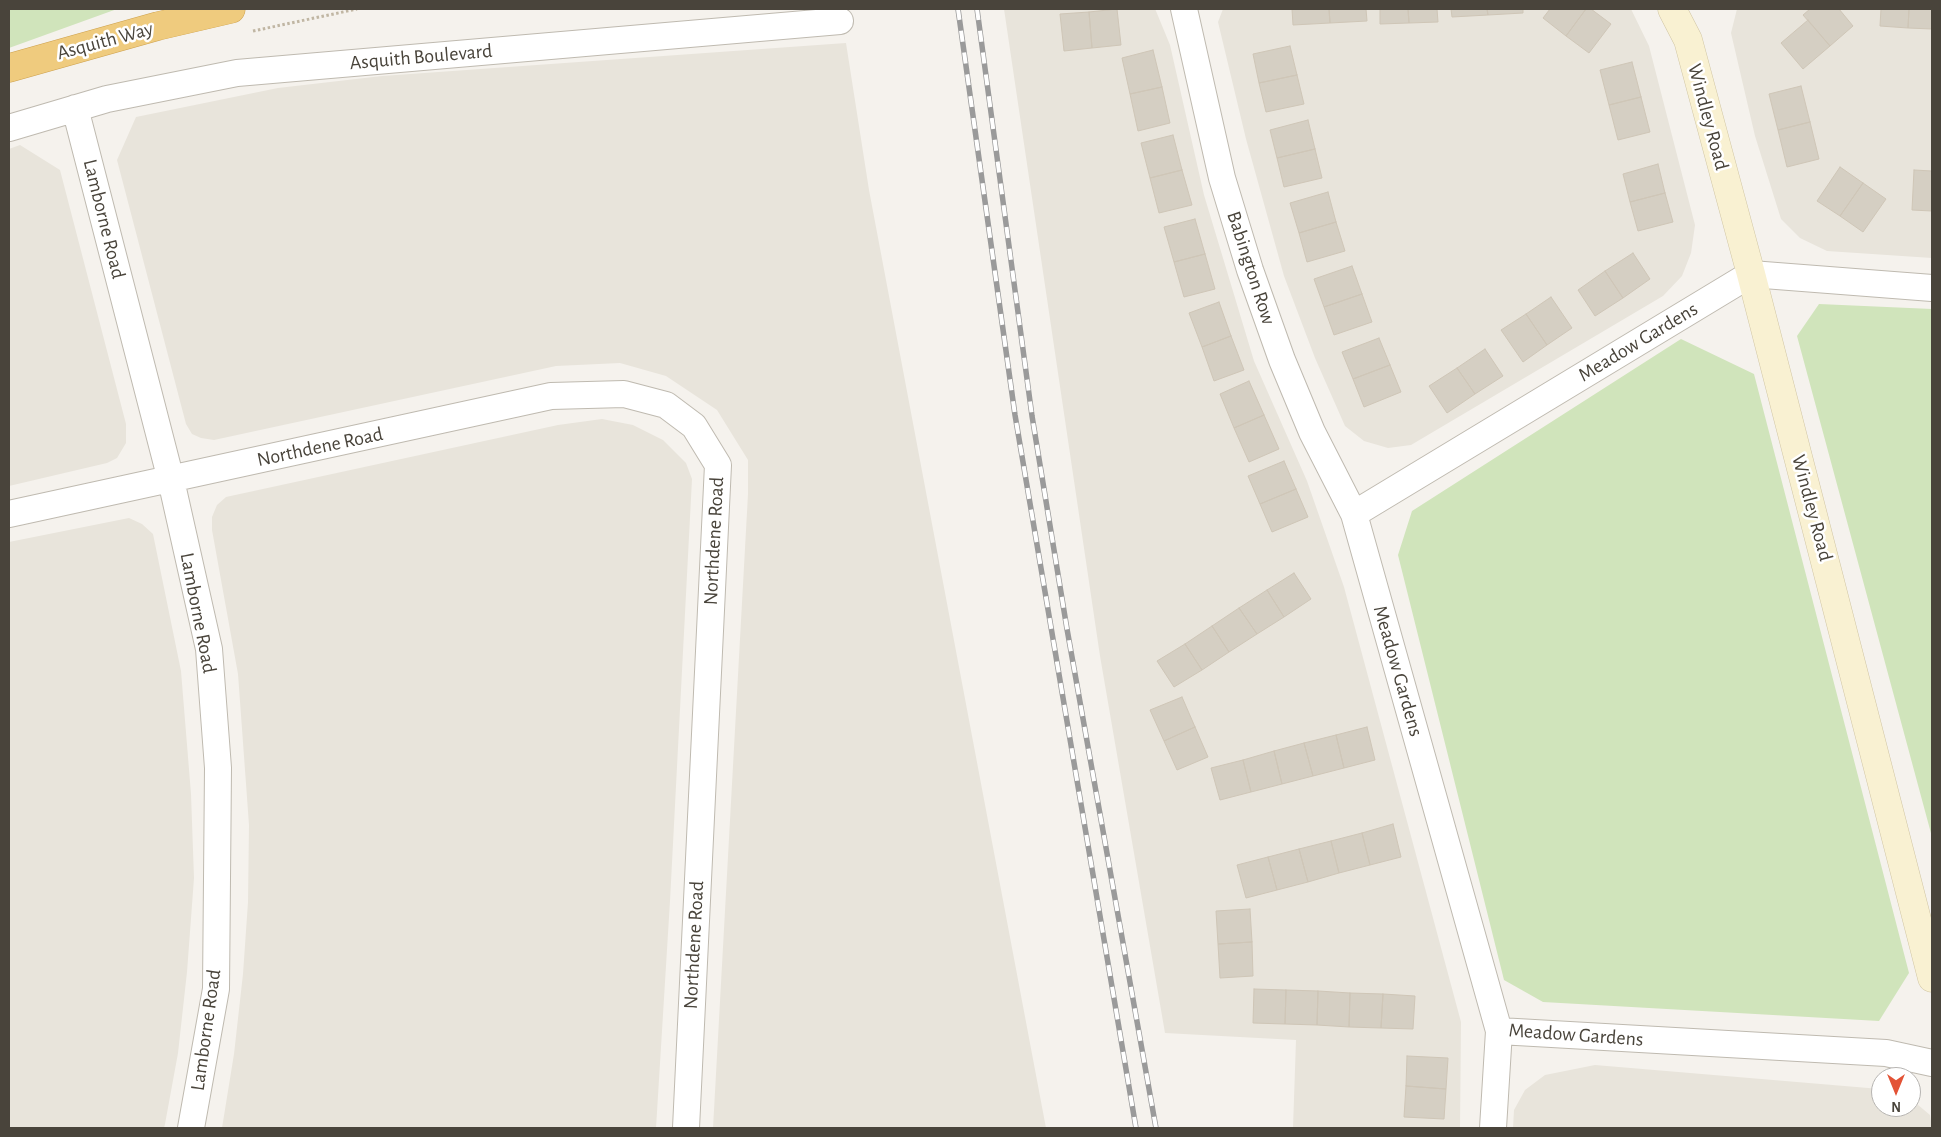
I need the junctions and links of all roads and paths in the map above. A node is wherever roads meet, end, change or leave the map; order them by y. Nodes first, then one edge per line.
1 (232, 9) edge
2 (1184, 9) edge
3 (1672, 9) edge
4 (1691, 9) edge
5 (840, 21) dead end
6 (1688, 40) junction
7 (9, 68) edge
8 (75, 108) junction
9 (9, 128) edge
10 (1751, 274) junction
11 (1932, 288) edge
12 (171, 480) junction
13 (9, 514) edge
14 (1354, 514) junction
15 (1932, 978) edge
16 (1499, 1031) junction
17 (1932, 1063) edge
18 (191, 1128) edge
19 (686, 1128) edge
20 (1493, 1128) edge

1 - 7 highway, Asquith Way
2 - 14 street, Babington Row
3 - 6 street, Windley Road
4 - 6 street, Windley Road
5 - 8 street, Asquith Boulevard
6 - 10 street, Windley Road
8 - 9 street, Asquith Boulevard
8 - 12 street, Lamborne Road
10 - 11 street
10 - 14 street, Meadow Gardens
10 - 15 street, Windley Road
12 - 13 street, Northdene Road
12 - 18 street, Lamborne Road
12 - 19 street, Northdene Road
14 - 16 street, Meadow Gardens
16 - 17 street, Meadow Gardens
16 - 20 street

